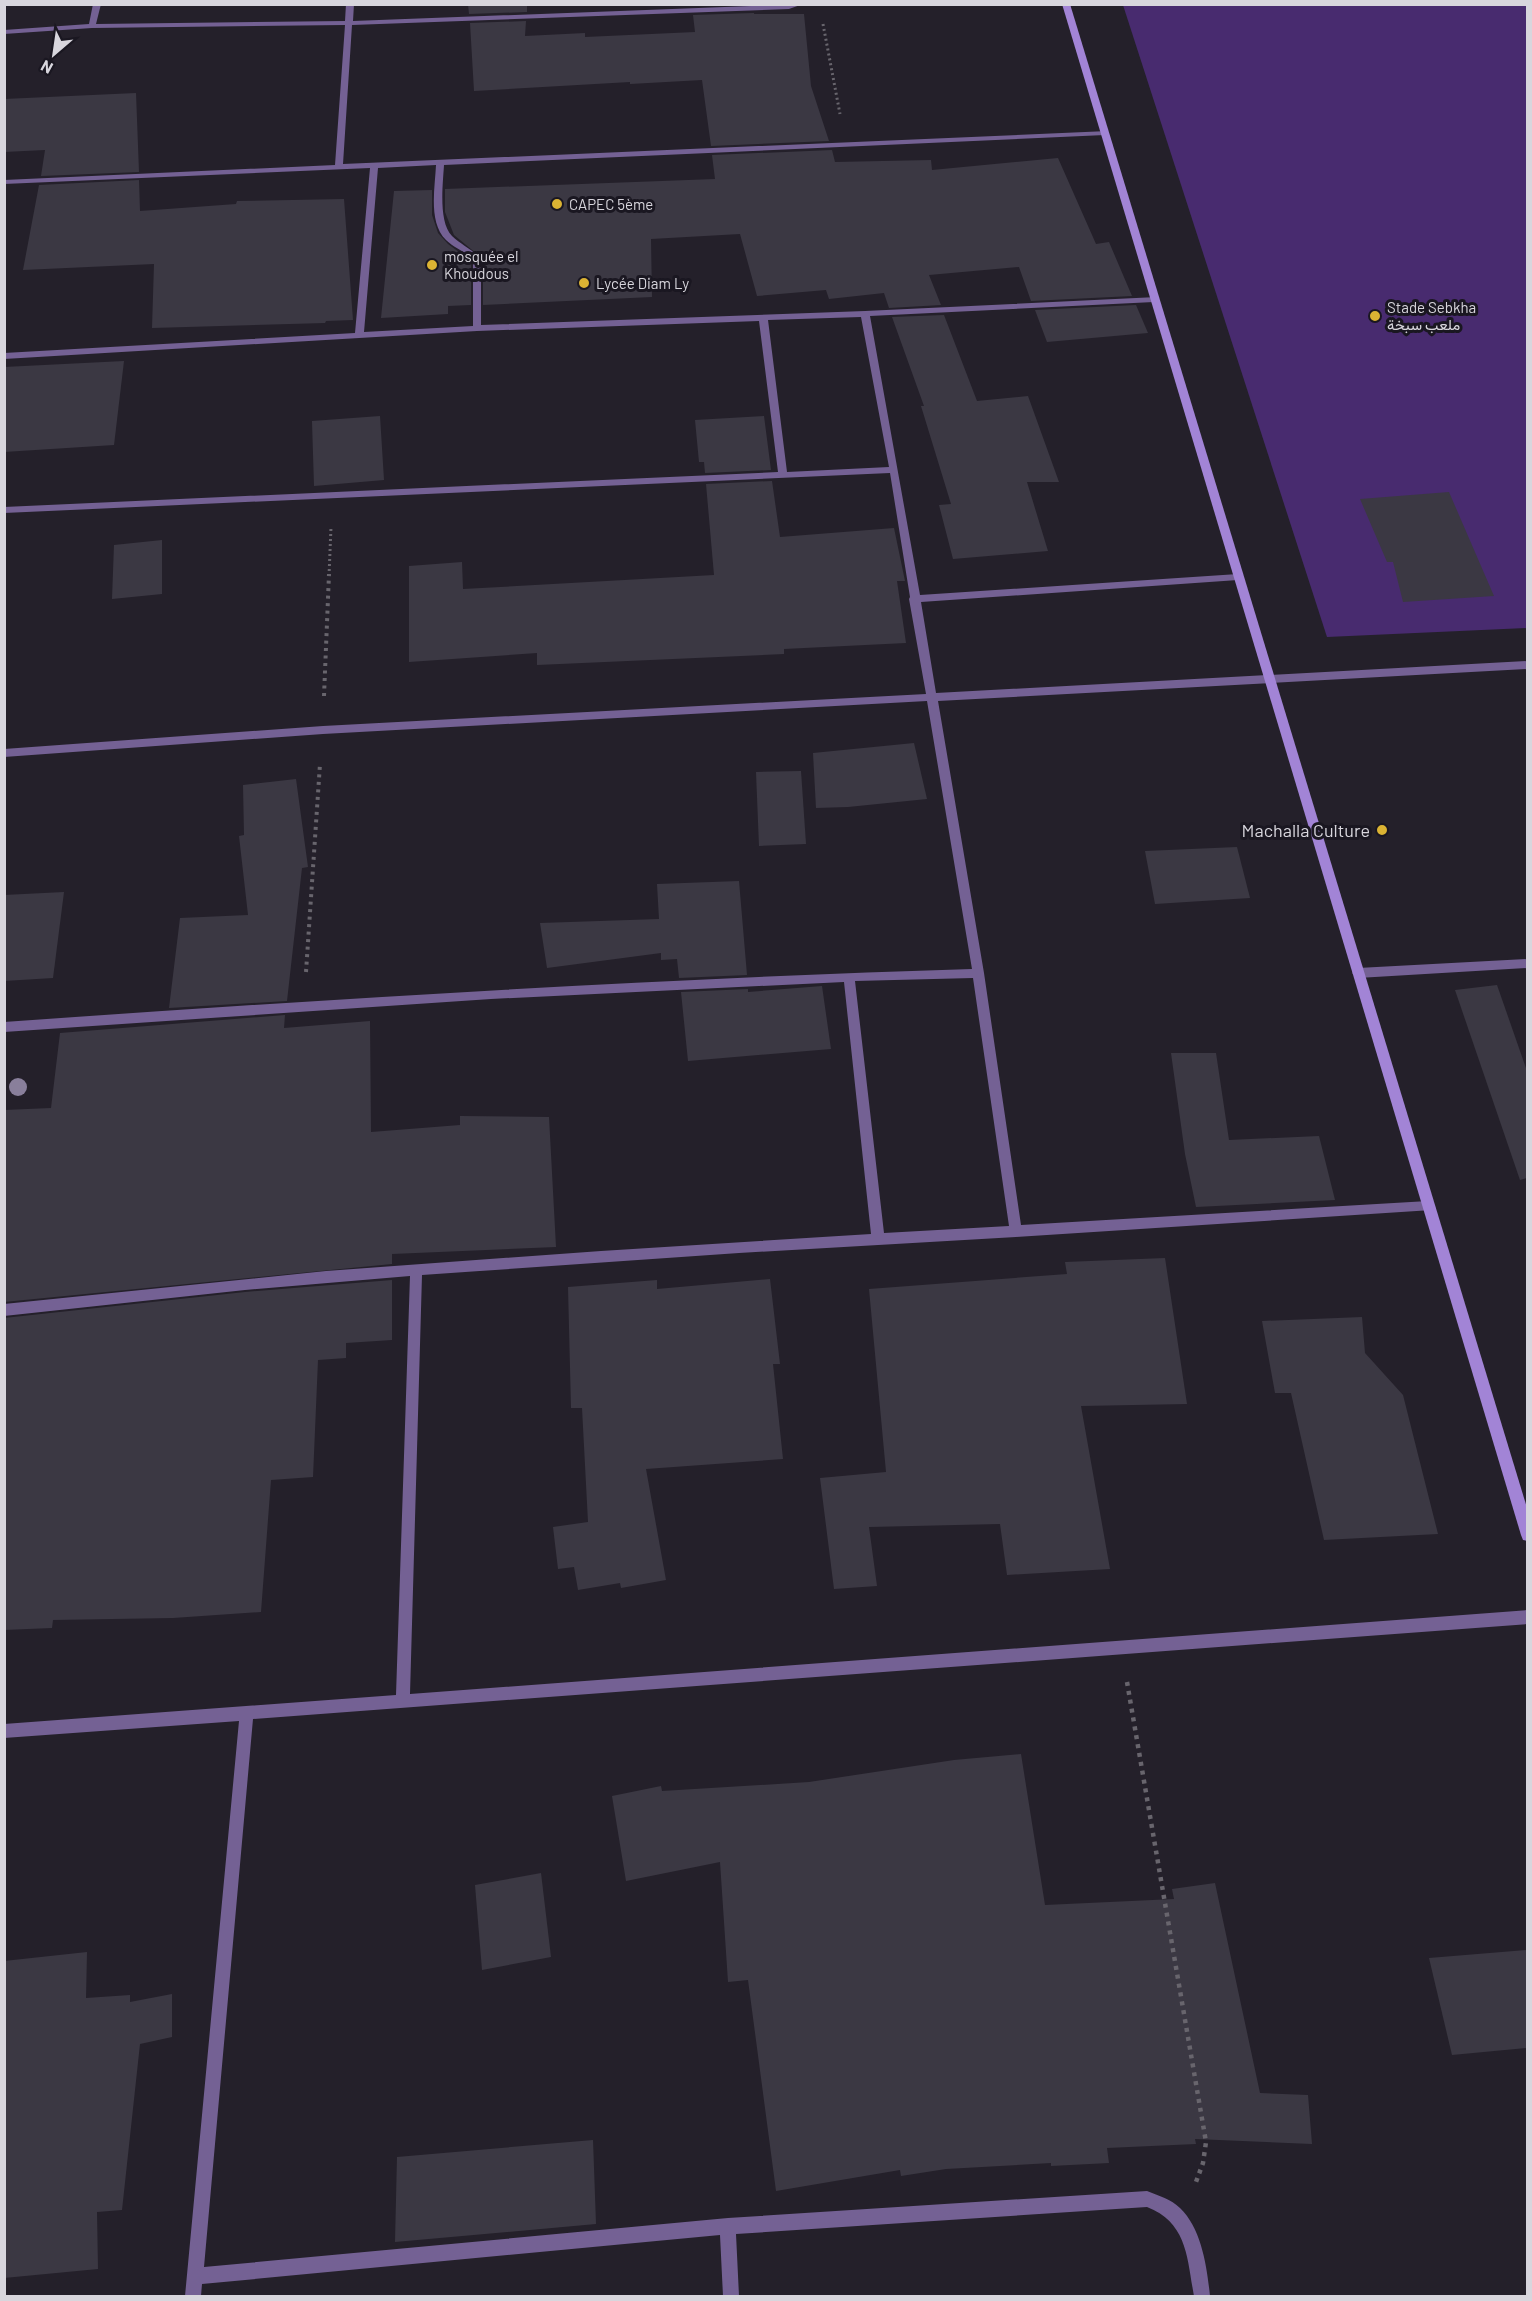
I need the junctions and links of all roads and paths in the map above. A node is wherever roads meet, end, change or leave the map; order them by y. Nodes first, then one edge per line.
1 (97, 4) edge
2 (350, 4) edge
3 (800, 4) edge
4 (1066, 4) edge
5 (590, 9) edge
6 (823, 22) dead end
7 (348, 23) junction
8 (92, 26) junction
9 (4, 32) edge
10 (1105, 132) junction
11 (845, 144) junction
12 (440, 162) junction
13 (374, 166) junction
14 (339, 168) junction
15 (4, 182) edge
16 (1154, 299) junction
17 (865, 314) junction
18 (762, 318) junction
19 (477, 328) junction
20 (359, 334) junction
21 (4, 356) edge
22 (894, 470) junction
23 (783, 475) junction
24 (4, 510) edge
25 (1238, 577) junction
26 (914, 599) junction
27 (1527, 665) edge
28 (1268, 677) junction
29 (930, 696) junction
30 (4, 753) edge
31 (1527, 963) edge
32 (978, 973) junction
33 (1358, 973) junction
34 (849, 976) junction
35 (4, 1027) edge
36 (1428, 1206) junction
37 (1016, 1232) junction
38 (878, 1238) junction
39 (416, 1271) junction
40 (4, 1310) edge
41 (1527, 1535) edge
42 (1527, 1617) edge
43 (1121, 1649) junction
44 (403, 1700) junction
45 (246, 1712) junction
46 (4, 1731) edge
47 (1175, 2214) junction
48 (728, 2226) junction
49 (195, 2276) junction
50 (193, 2296) edge
51 (731, 2296) edge
52 (1202, 2296) edge

1 - 8 street
2 - 7 street
3 - 5 street
4 - 10 street
5 - 7 street
6 - 11 path
7 - 8 street
7 - 14 street
8 - 9 street
10 - 11 street
10 - 16 street
11 - 12 street
12 - 13 street
12 - 19 street
13 - 14 street
13 - 20 street
14 - 15 street
16 - 17 street
16 - 25 street
17 - 18 street
17 - 22 street
18 - 19 street
18 - 23 street
19 - 20 street
20 - 21 street
22 - 23 street
22 - 26 street
23 - 24 street
25 - 26 street
25 - 28 street
26 - 29 street
27 - 28 street
28 - 29 street
28 - 33 street
29 - 30 street
29 - 32 street
31 - 33 street
32 - 34 street
32 - 37 street
33 - 36 street
34 - 35 street
34 - 38 street
36 - 37 street
36 - 41 street
37 - 38 street
38 - 39 street
39 - 40 street
39 - 44 street
42 - 43 street
43 - 44 street
43 - 47 path
44 - 45 street
45 - 46 street
45 - 49 street
47 - 48 street
47 - 52 street
48 - 49 street
48 - 51 street
49 - 50 street

